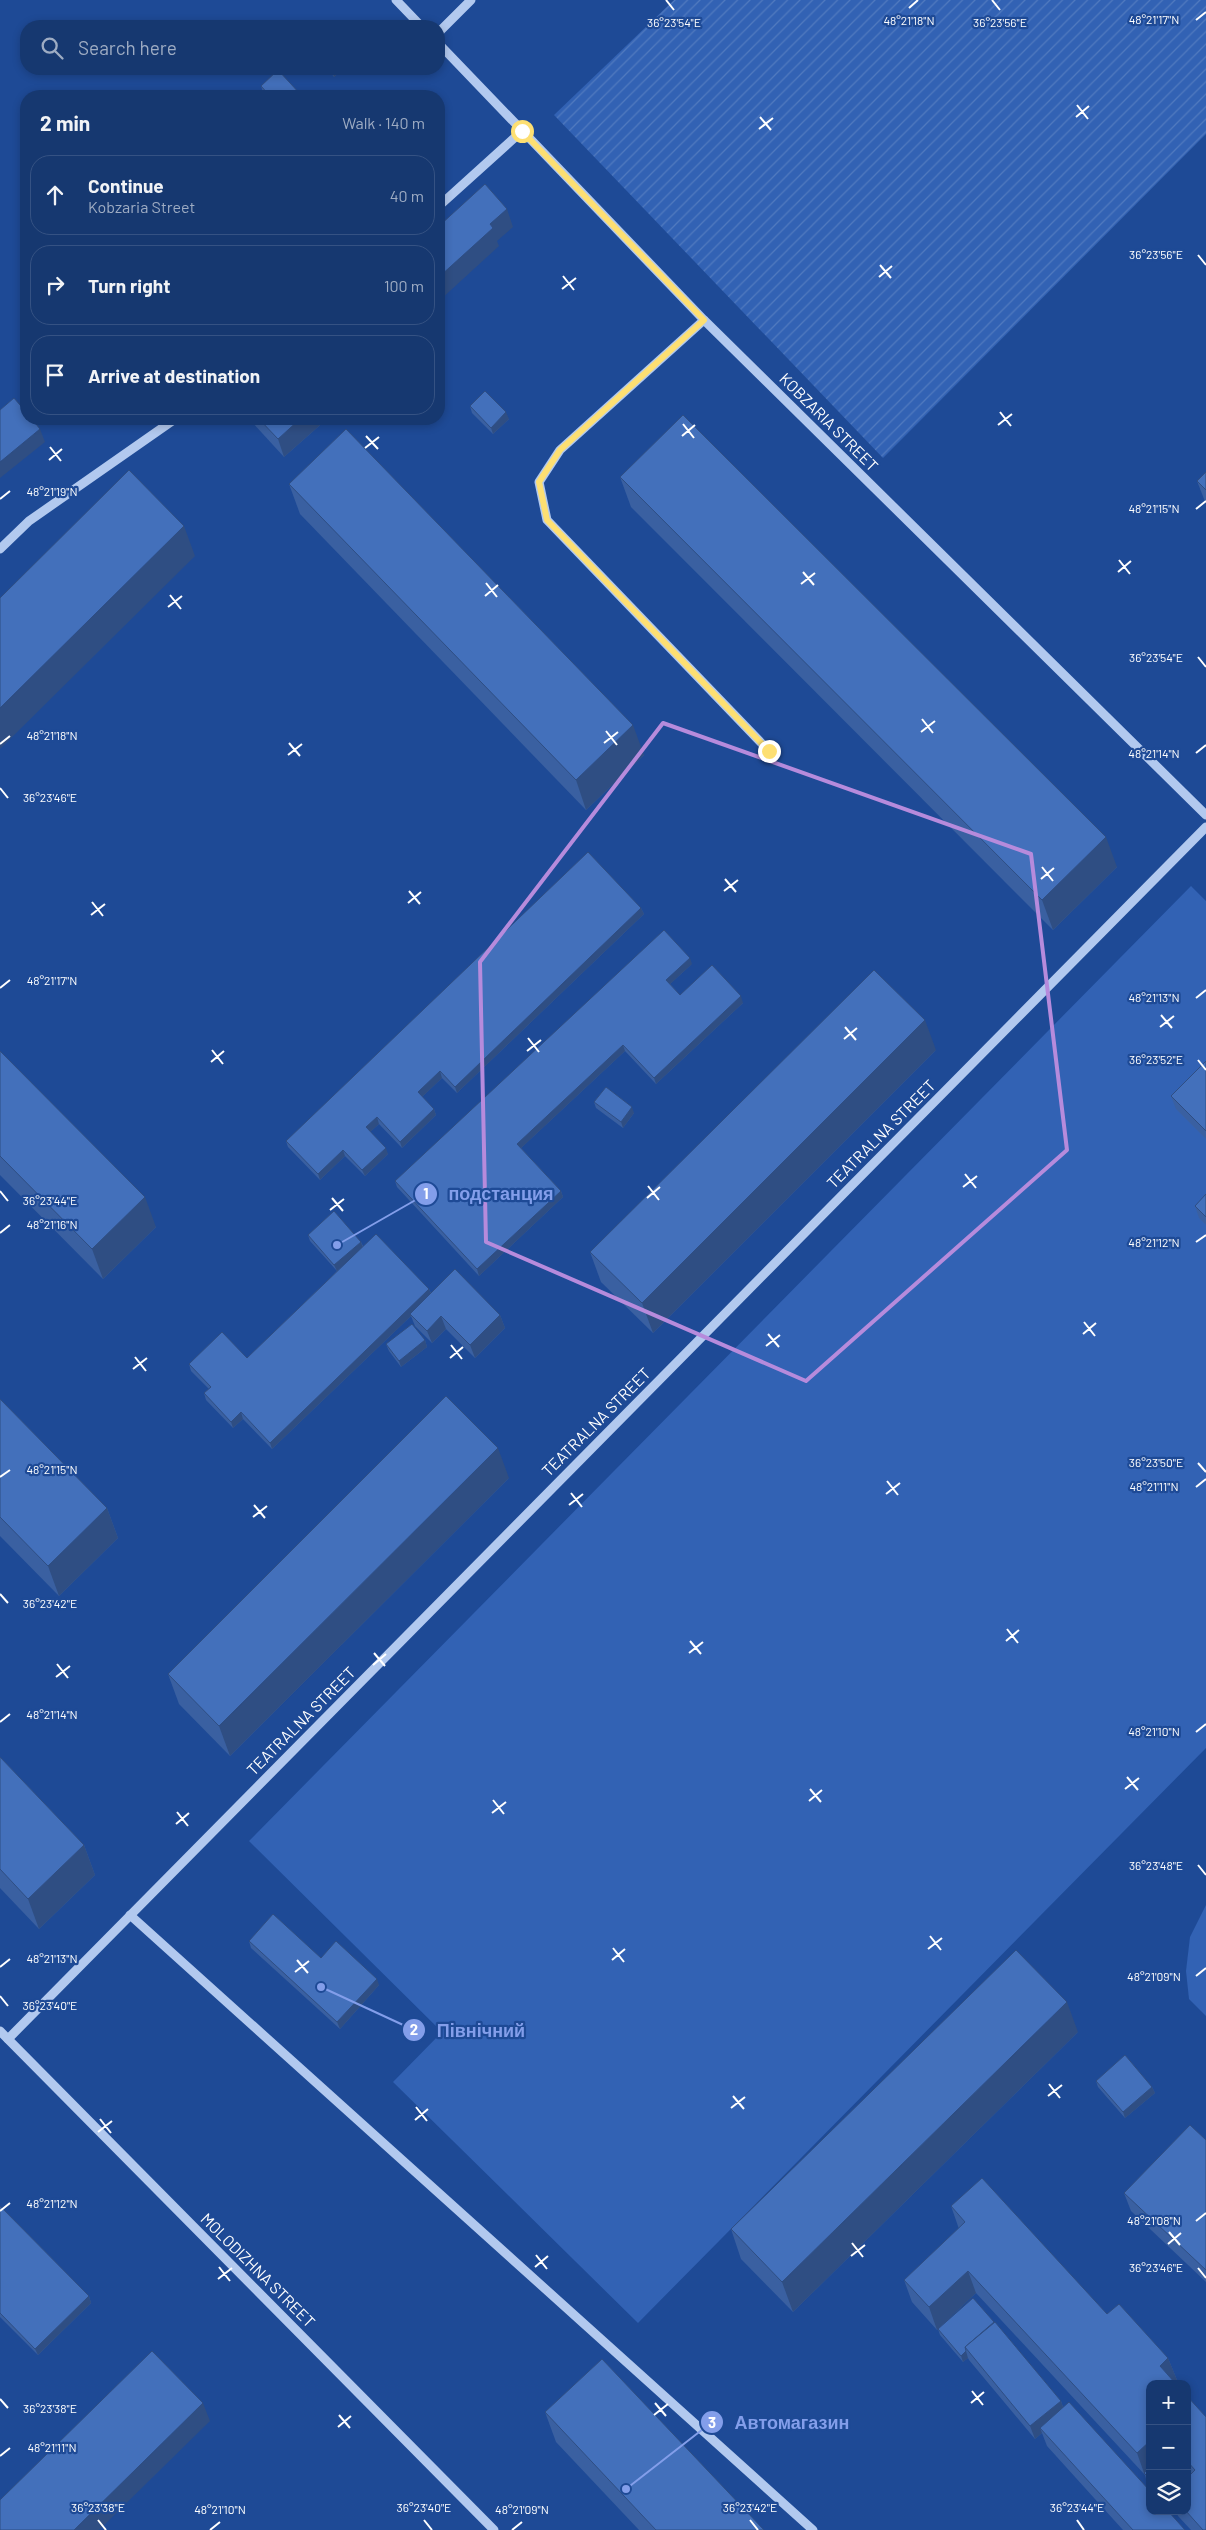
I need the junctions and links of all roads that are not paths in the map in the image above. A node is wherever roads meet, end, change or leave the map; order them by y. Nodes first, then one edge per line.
1 (396, 0) edge
2 (470, 0) edge
3 (416, 20) edge
4 (445, 26) edge
5 (445, 50) edge
6 (522, 131) junction
7 (445, 201) edge
8 (704, 320) junction
9 (166, 425) edge
10 (0, 549) edge
11 (769, 751) dead end
12 (1206, 815) edge
13 (1206, 827) edge
14 (130, 1915) junction
15 (0, 2031) edge
16 (8, 2039) junction
17 (494, 2530) edge
18 (813, 2530) edge

1 - 3 street
2 - 4 street
5 - 6 street, KOBZARIA STREET
6 - 7 street
6 - 8 street, KOBZARIA STREET
8 - 11 street
8 - 12 street, KOBZARIA STREET
9 - 10 street
13 - 14 street, TEATRALNA STREET
14 - 16 street, TEATRALNA STREET
14 - 18 street
15 - 16 street, MOLODIZHNA STREET
16 - 17 street, MOLODIZHNA STREET

